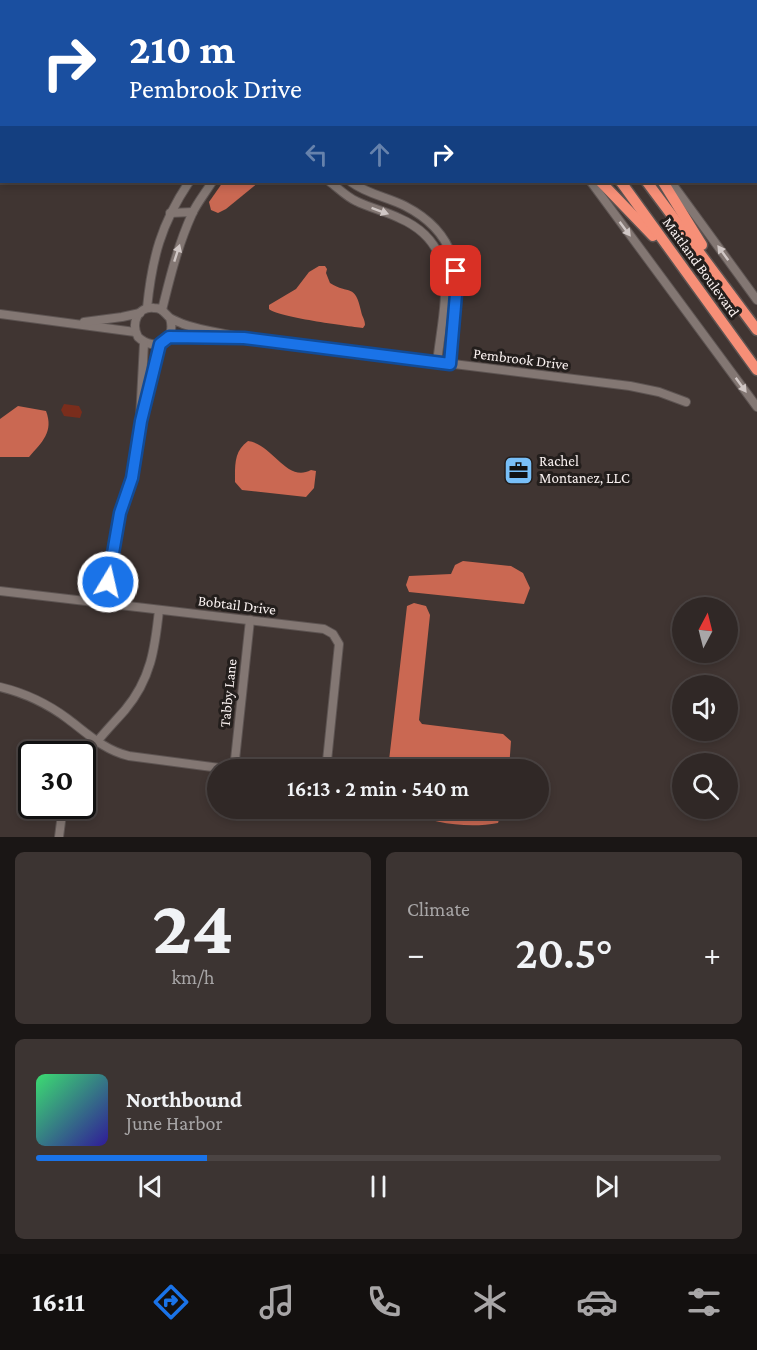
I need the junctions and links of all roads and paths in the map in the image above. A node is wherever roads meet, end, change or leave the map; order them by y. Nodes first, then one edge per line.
1 (188, 183) edge
2 (211, 183) edge
3 (331, 183) edge
4 (353, 183) edge
5 (592, 183) edge
6 (602, 183) edge
7 (622, 183) edge
8 (648, 183) edge
9 (664, 183) edge
10 (671, 183) edge
11 (174, 205) junction
12 (193, 212) junction
13 (170, 213) junction
14 (677, 259) junction
15 (757, 300) edge
16 (738, 304) junction
17 (162, 310) junction
18 (143, 311) junction
19 (0, 314) edge
20 (170, 318) junction
21 (73, 323) junction
22 (757, 330) edge
23 (135, 332) junction
24 (169, 337) junction
25 (244, 338) junction
26 (144, 343) junction
27 (160, 344) junction
28 (437, 363) junction
29 (450, 364) junction
30 (757, 370) edge
31 (686, 402) dead end
32 (757, 407) edge
33 (141, 421) junction
34 (0, 591) edge
35 (105, 603) junction
36 (159, 610) junction
37 (250, 620) junction
38 (0, 687) edge
39 (95, 741) joint
40 (96, 742) edge
41 (235, 759) edge
42 (327, 759) edge
43 (207, 766) edge
44 (61, 819) edge
45 (59, 837) edge

1 - 11 street
2 - 12 street
3 -> 28 street
4 - 29 street
5 -> 32 street
6 - 14 highway
7 - 14 highway, Maitland Boulevard
8 - 16 highway, Maitland Boulevard
9 - 16 highway
15 -> 10 street
11 - 12 street
11 - 13 street
12 - 13 street
17 -> 12 street
13 - 18 street
14 - 30 highway, Maitland Boulevard
16 - 22 highway, Maitland Boulevard
17 - 18 street
17 - 20 street
18 - 21 street
18 - 23 street
19 - 21 street
20 - 24 street
20 - 25 street, Pembrook Drive
21 - 23 street
23 - 26 street
24 - 25 street, Pembrook Drive
24 - 27 street
25 - 28 street, Pembrook Drive
26 - 27 street
26 - 33 street
27 - 33 street
28 - 29 street, Pembrook Drive
29 - 31 street, Pembrook Drive
33 - 35 street
34 - 35 street, Bobtail Drive
35 - 36 street, Bobtail Drive
36 - 37 street, Bobtail Drive
36 - 39 street
37 - 41 street, Tabby Lane
37 - 42 street, Bobtail Drive
38 - 39 street
40 - 43 street
44 - 45 street

